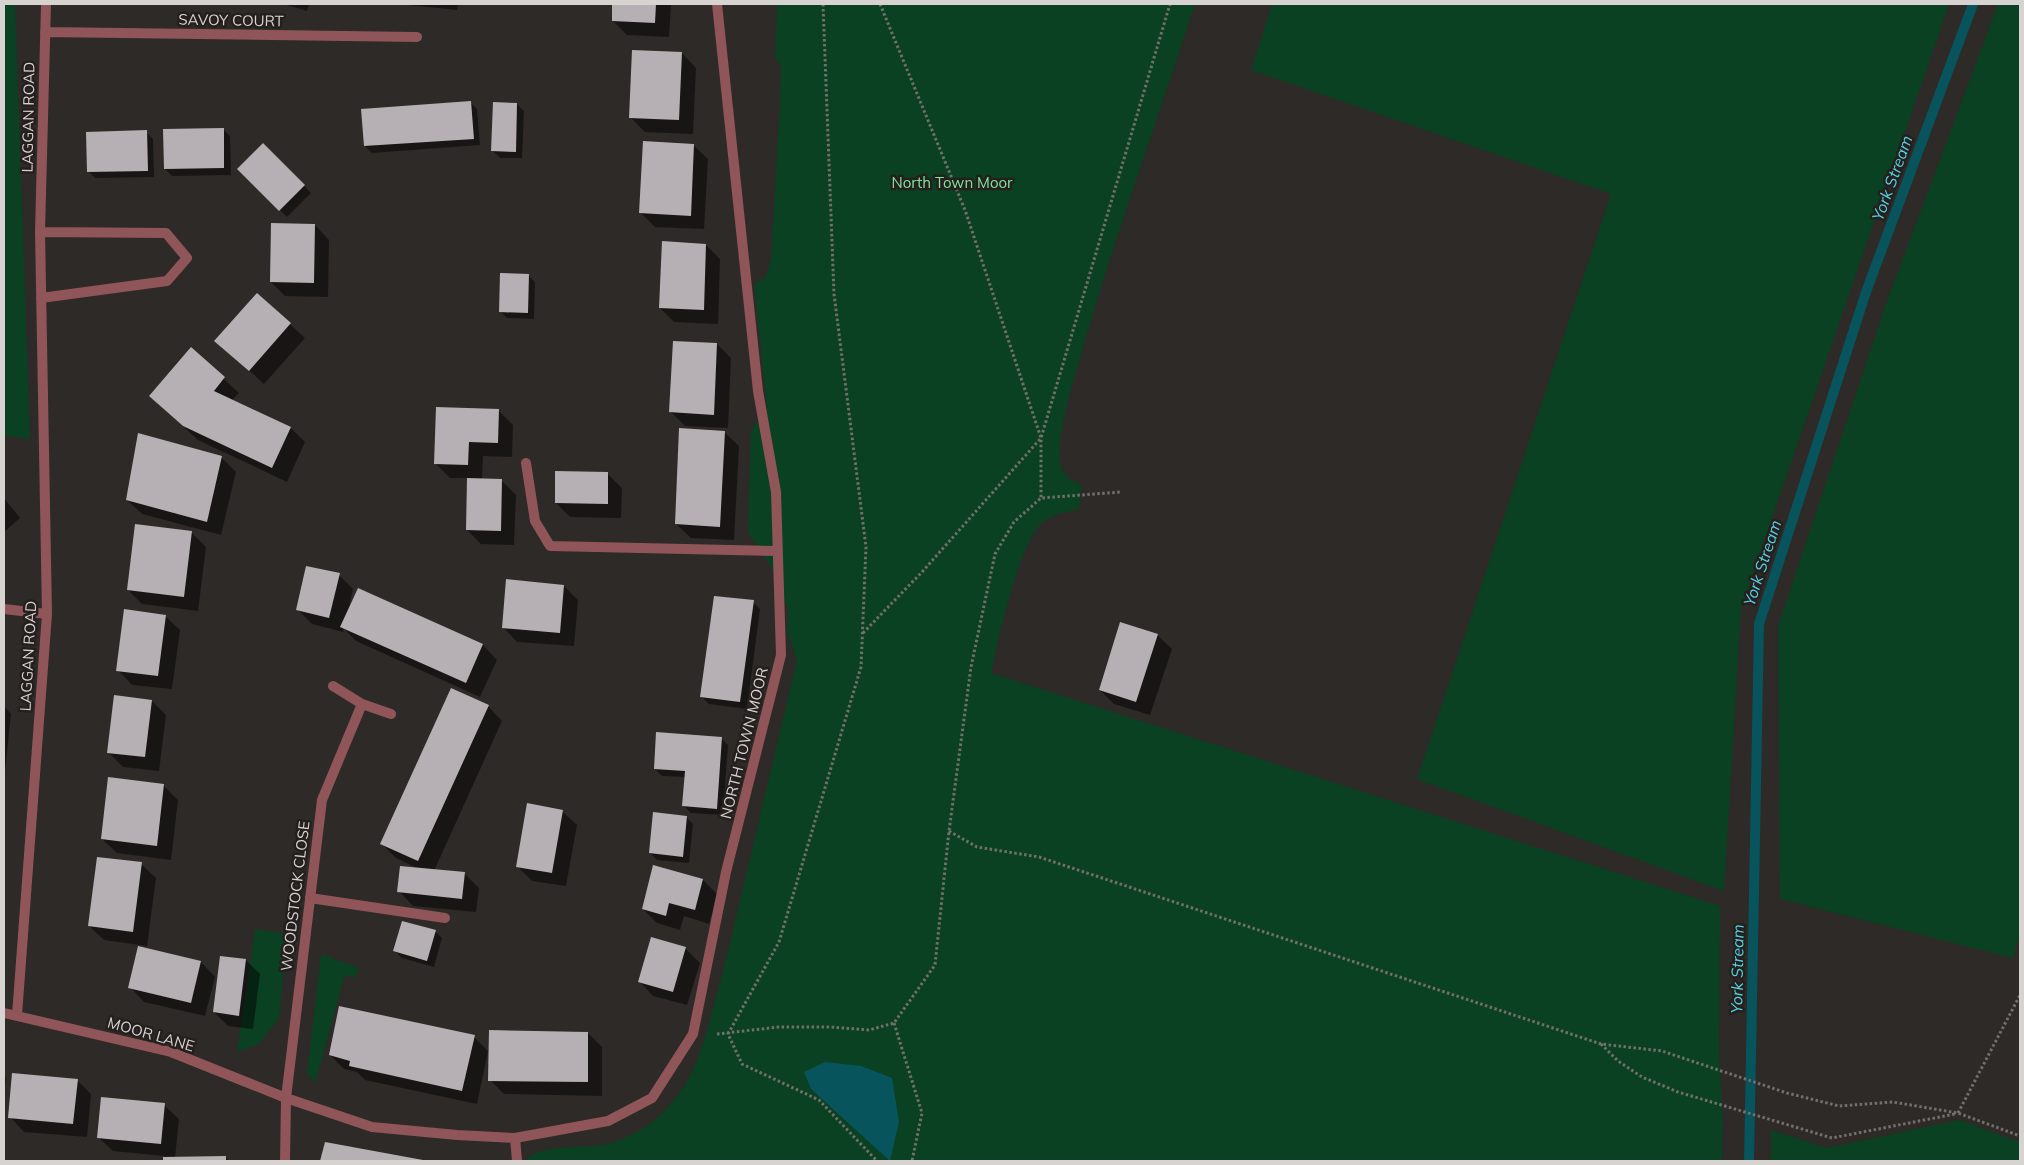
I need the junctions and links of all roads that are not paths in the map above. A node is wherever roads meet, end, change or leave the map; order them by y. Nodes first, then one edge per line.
1 (46, 4) edge
2 (717, 4) edge
3 (45, 32) junction
4 (417, 37) dead end
5 (40, 232) junction
6 (41, 298) junction
7 (526, 463) dead end
8 (777, 551) junction
9 (4, 609) edge
10 (47, 614) junction
11 (333, 686) dead end
12 (362, 704) junction
13 (391, 714) dead end
14 (310, 898) junction
15 (445, 918) dead end
16 (4, 1013) edge
17 (17, 1015) junction
18 (286, 1098) junction
19 (515, 1138) junction
20 (284, 1161) edge
21 (517, 1161) edge

1 - 3 street, LAGGAN ROAD
2 - 8 street, NORTH TOWN MOOR
3 - 4 street, SAVOY COURT
3 - 5 street, LAGGAN ROAD
5 - 6 street, LAGGAN ROAD
5 - 6 street
6 - 10 street, LAGGAN ROAD
7 - 8 street
8 - 19 street, NORTH TOWN MOOR
9 - 10 street
10 - 17 street, LAGGAN ROAD
11 - 12 street
12 - 13 street
12 - 14 street, WOODSTOCK CLOSE
14 - 15 street
14 - 18 street, WOODSTOCK CLOSE
16 - 17 street, MOOR LANE
17 - 18 street, MOOR LANE
18 - 19 street, NORTH TOWN MOOR
18 - 20 street, WOODSTOCK CLOSE
19 - 21 street

